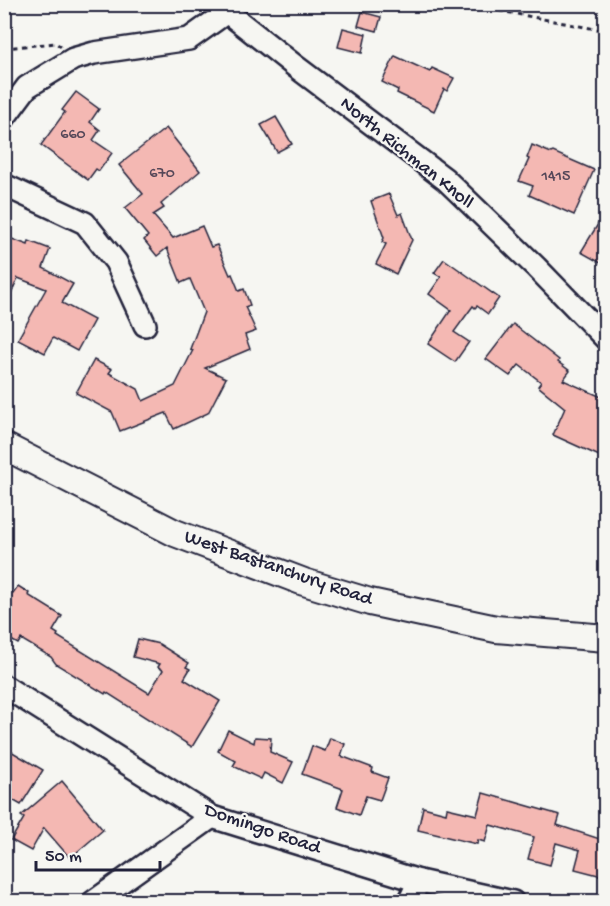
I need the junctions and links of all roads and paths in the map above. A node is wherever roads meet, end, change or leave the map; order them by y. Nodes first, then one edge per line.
1 (464, 4) edge
2 (226, 8) edge
3 (606, 31) edge
4 (4, 48) edge
5 (73, 59) junction
6 (4, 118) edge
7 (4, 185) edge
8 (145, 325) dead end
9 (606, 339) edge
10 (4, 446) edge
11 (606, 638) edge
12 (4, 686) edge
13 (212, 817) junction
14 (419, 881) junction
15 (93, 902) edge
16 (410, 902) edge
17 (513, 902) edge

1 - 3 path
2 - 5 street
2 - 9 street, North Richman Knoll
4 - 5 path
5 - 6 street
7 - 8 street
10 - 11 main road, West Bastanchury Road
12 - 13 street, Domingo Road
13 - 14 street, Domingo Road
13 - 15 street
14 - 16 street
14 - 17 street, Domingo Road

